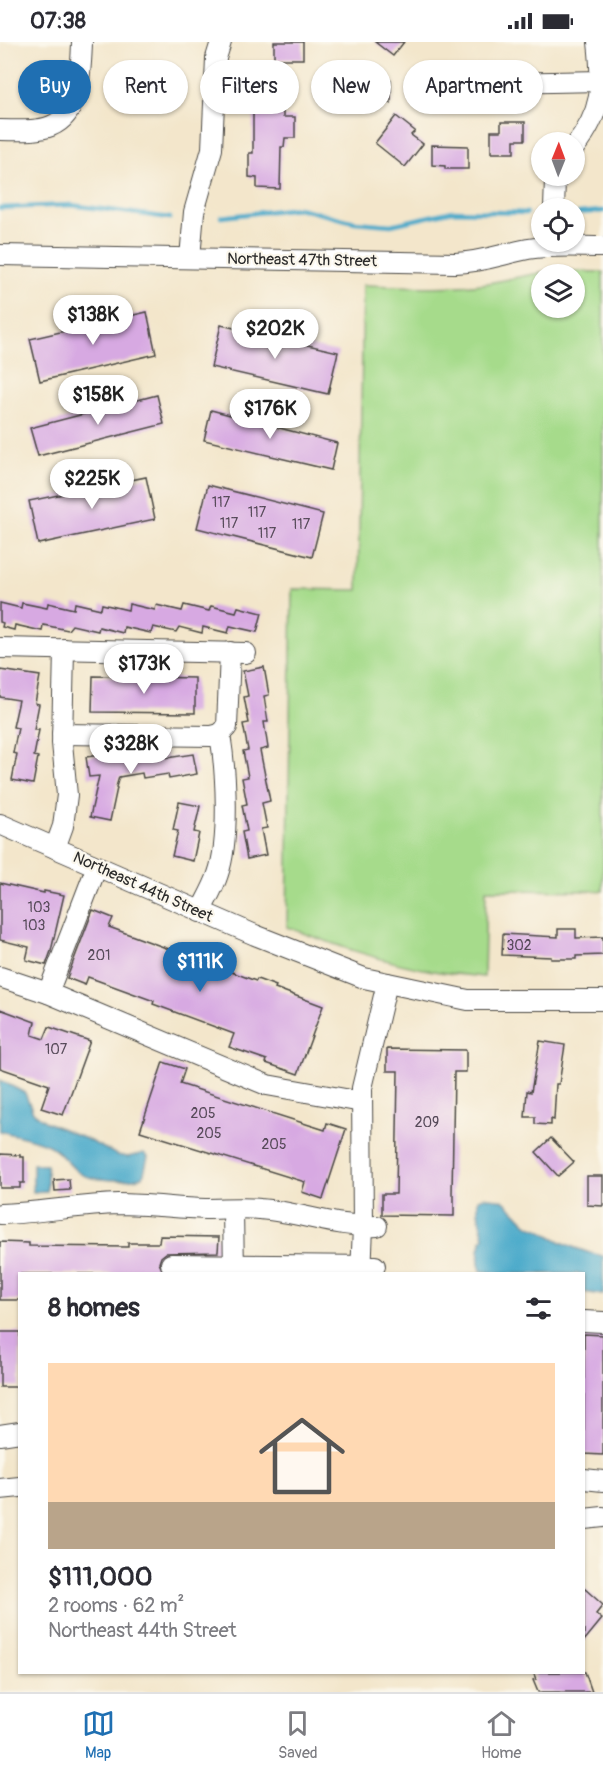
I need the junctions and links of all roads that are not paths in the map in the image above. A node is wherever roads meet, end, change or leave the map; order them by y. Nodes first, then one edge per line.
1 (82, 42) edge
2 (221, 42) edge
3 (598, 42) edge
4 (602, 81) edge
5 (543, 82) edge
6 (0, 130) edge
7 (585, 132) edge
8 (585, 247) edge
9 (531, 248) edge
10 (603, 248) edge
11 (0, 255) edge
12 (190, 258) junction
13 (0, 648) edge
14 (64, 649) junction
15 (220, 734) junction
16 (62, 735) junction
17 (0, 825) edge
18 (55, 848) junction
19 (97, 866) junction
20 (200, 912) junction
21 (0, 977) edge
22 (387, 983) junction
23 (48, 993) junction
24 (603, 1000) edge
25 (362, 1102) junction
26 (233, 1209) junction
27 (0, 1214) edge
28 (370, 1226) junction
29 (171, 1264) dead end
30 (366, 1268) edge
31 (234, 1269) edge
32 (585, 1321) edge
33 (603, 1322) edge
34 (18, 1432) edge
35 (0, 1436) edge
36 (585, 1479) edge
37 (603, 1480) edge
38 (18, 1487) edge
39 (0, 1489) edge
40 (603, 1518) edge
41 (585, 1519) edge

1 - 6 street
2 - 12 street
3 - 4 street
4 - 5 street
4 - 7 street
8 - 10 street, Northeast 47th Street
9 - 12 street, Northeast 47th Street
11 - 12 street, Northeast 47th Street
13 - 14 street
14 - 15 street
14 - 16 street
15 - 16 street
15 - 20 street
16 - 18 street
17 - 18 street, Northeast 44th Street
18 - 19 street, Northeast 44th Street
19 - 20 street, Northeast 44th Street
19 - 23 street
20 - 22 street, Northeast 44th Street
21 - 23 street
22 - 24 street, Northeast 44th Street
22 - 25 street
23 - 25 street
25 - 28 street
26 - 27 street
26 - 28 street
26 - 31 street
28 - 30 street
29 - 31 street
30 - 31 street
32 - 33 street
34 - 35 street
36 - 37 street
38 - 39 street
40 - 41 street

